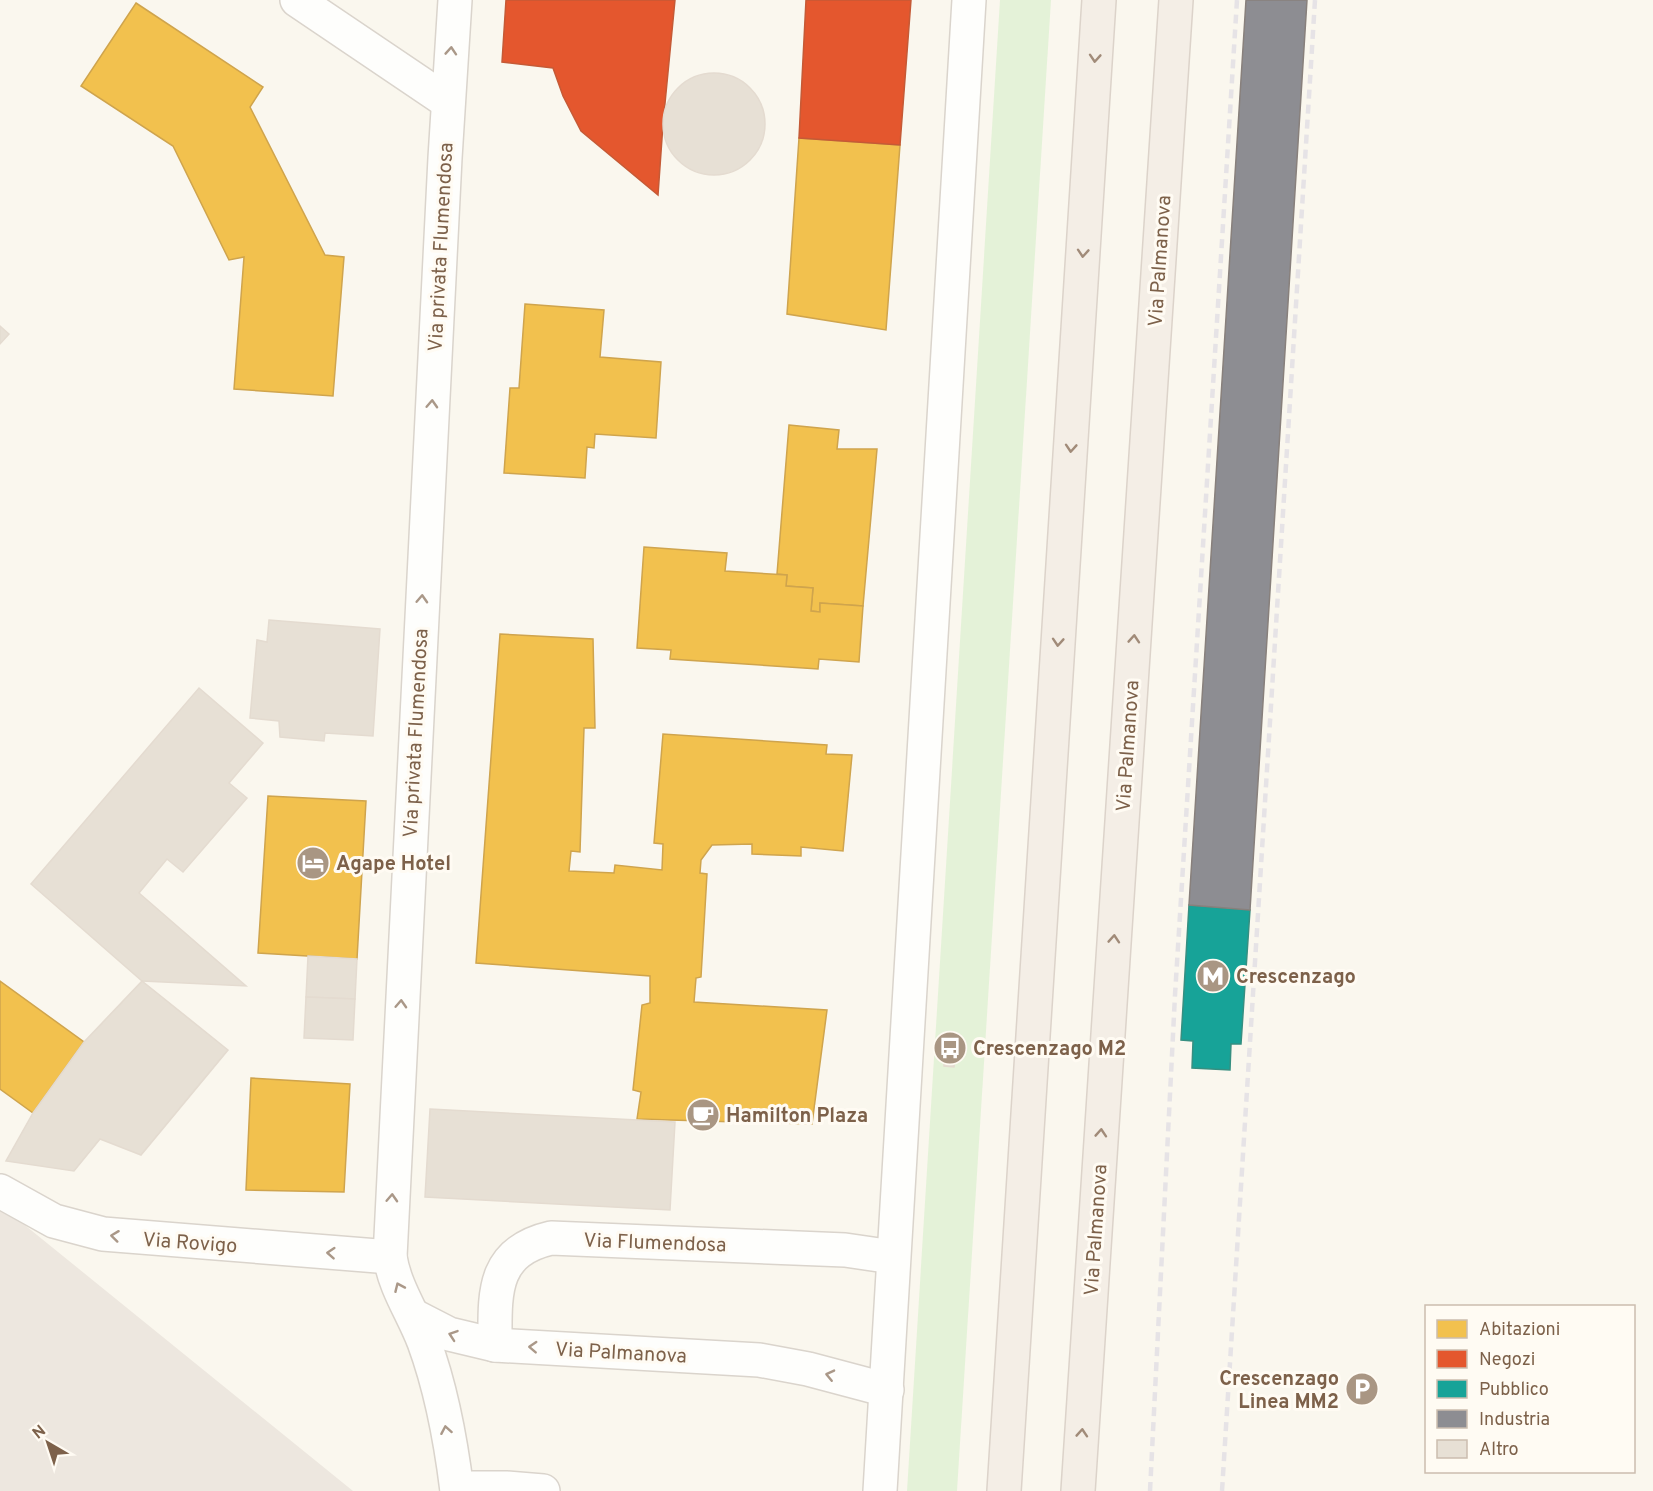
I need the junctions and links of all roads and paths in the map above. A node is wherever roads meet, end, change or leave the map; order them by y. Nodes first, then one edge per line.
1 (297, 0) edge
2 (455, 0) edge
3 (969, 0) edge
4 (1099, 0) edge
5 (1176, 0) edge
6 (448, 102) junction
7 (0, 1191) edge
8 (390, 1257) junction
9 (893, 1257) junction
10 (414, 1316) junction
11 (495, 1345) junction
12 (887, 1389) junction
13 (457, 1489) edge
14 (543, 1491) edge
15 (880, 1491) edge
16 (1004, 1491) edge
17 (1078, 1491) edge

1 - 6 street
6 -> 2 street, Via privata Flumendosa
3 - 9 street
4 -> 16 highway
17 -> 5 highway, Via Palmanova
8 -> 6 street, Via privata Flumendosa
8 -> 7 street, Via Rovigo
10 -> 8 street, Via privata Flumendosa
9 - 11 street, Via Flumendosa
9 - 12 street
11 -> 10 street, Via Palmanova
13 -> 10 street, Via privata Flumendosa
12 -> 11 street, Via Palmanova
12 - 15 street
13 - 14 street

